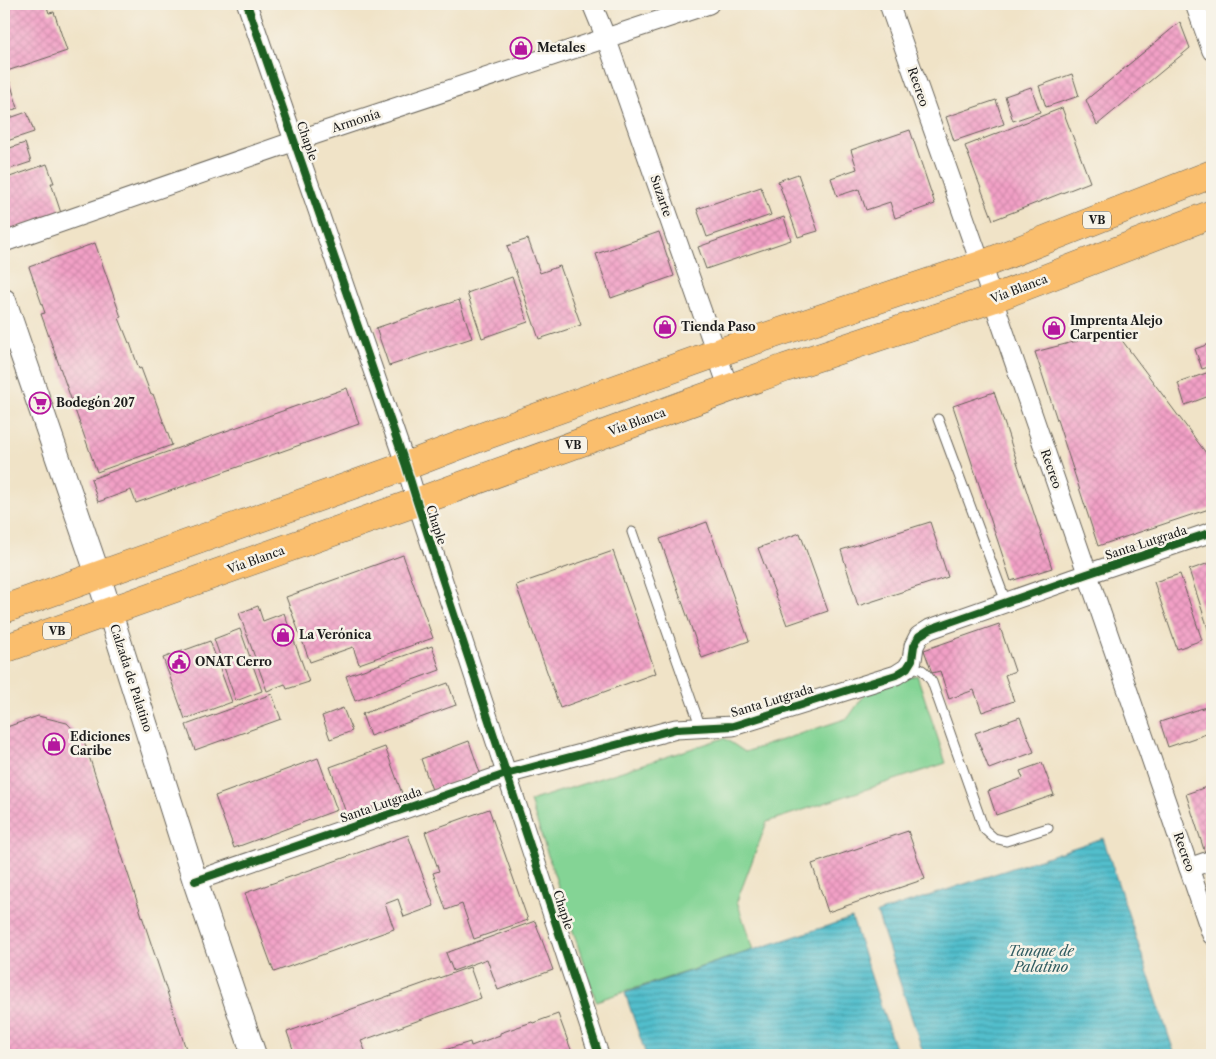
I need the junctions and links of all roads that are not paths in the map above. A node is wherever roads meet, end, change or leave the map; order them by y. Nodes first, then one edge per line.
1 (247, 4) edge
2 (592, 4) edge
3 (708, 4) edge
4 (888, 4) edge
5 (1195, 4) edge
6 (660, 11) edge
7 (606, 38) junction
8 (1212, 51) edge
9 (295, 141) junction
10 (1212, 174) edge
11 (1212, 214) edge
12 (4, 242) edge
13 (981, 265) junction
14 (992, 299) junction
15 (4, 302) edge
16 (717, 353) junction
17 (729, 389) junction
18 (938, 419) dead end
19 (406, 466) junction
20 (417, 502) junction
21 (632, 532) dead end
22 (1212, 532) edge
23 (1087, 574) junction
24 (98, 575) junction
25 (1006, 602) junction
26 (4, 609) edge
27 (110, 612) junction
28 (4, 649) edge
29 (907, 668) junction
30 (701, 728) junction
31 (506, 774) junction
32 (1048, 828) dead end
33 (1212, 860) edge
34 (1189, 868) junction
35 (195, 881) junction
36 (1212, 935) edge
37 (254, 1055) edge
38 (599, 1055) edge

1 - 9 street, Chaple
2 - 7 street, Suzarte
3 - 6 street, Armonía
4 - 13 street, Recreo
5 - 8 street
6 - 7 street, Armonía
7 - 9 street, Armonía
7 - 16 street, Suzarte
9 - 12 street, Armonía
9 - 19 street, Chaple
10 - 13 main road, VB
11 - 14 main road, Vía Blanca / VB
13 - 14 street, Recreo
13 - 16 main road, VB
14 - 17 main road, Vía Blanca / VB
14 - 23 street, Recreo
15 - 24 street, Calzada de Palatino
16 - 17 street, Suzarte
16 - 19 main road, VB
17 - 20 main road, Vía Blanca / VB
18 - 25 lane
19 - 20 street, Chaple
19 - 24 main road, VB
20 - 27 main road, Vía Blanca / VB
20 - 31 street, Chaple
21 - 30 lane
22 - 23 street, Santa Lutgrada
23 - 25 street, Santa Lutgrada
23 - 34 street, Recreo
24 - 26 main road, VB
24 - 27 street, Calzada de Palatino
25 - 29 street, Santa Lutgrada
27 - 28 main road, Vía Blanca / VB
27 - 35 street, Calzada de Palatino
29 - 30 street, Santa Lutgrada
29 - 32 lane
30 - 31 street, Santa Lutgrada
31 - 35 street, Santa Lutgrada
31 - 38 street, Chaple
33 - 34 street
34 - 36 street, Recreo
35 - 37 street, Calzada de Palatino

